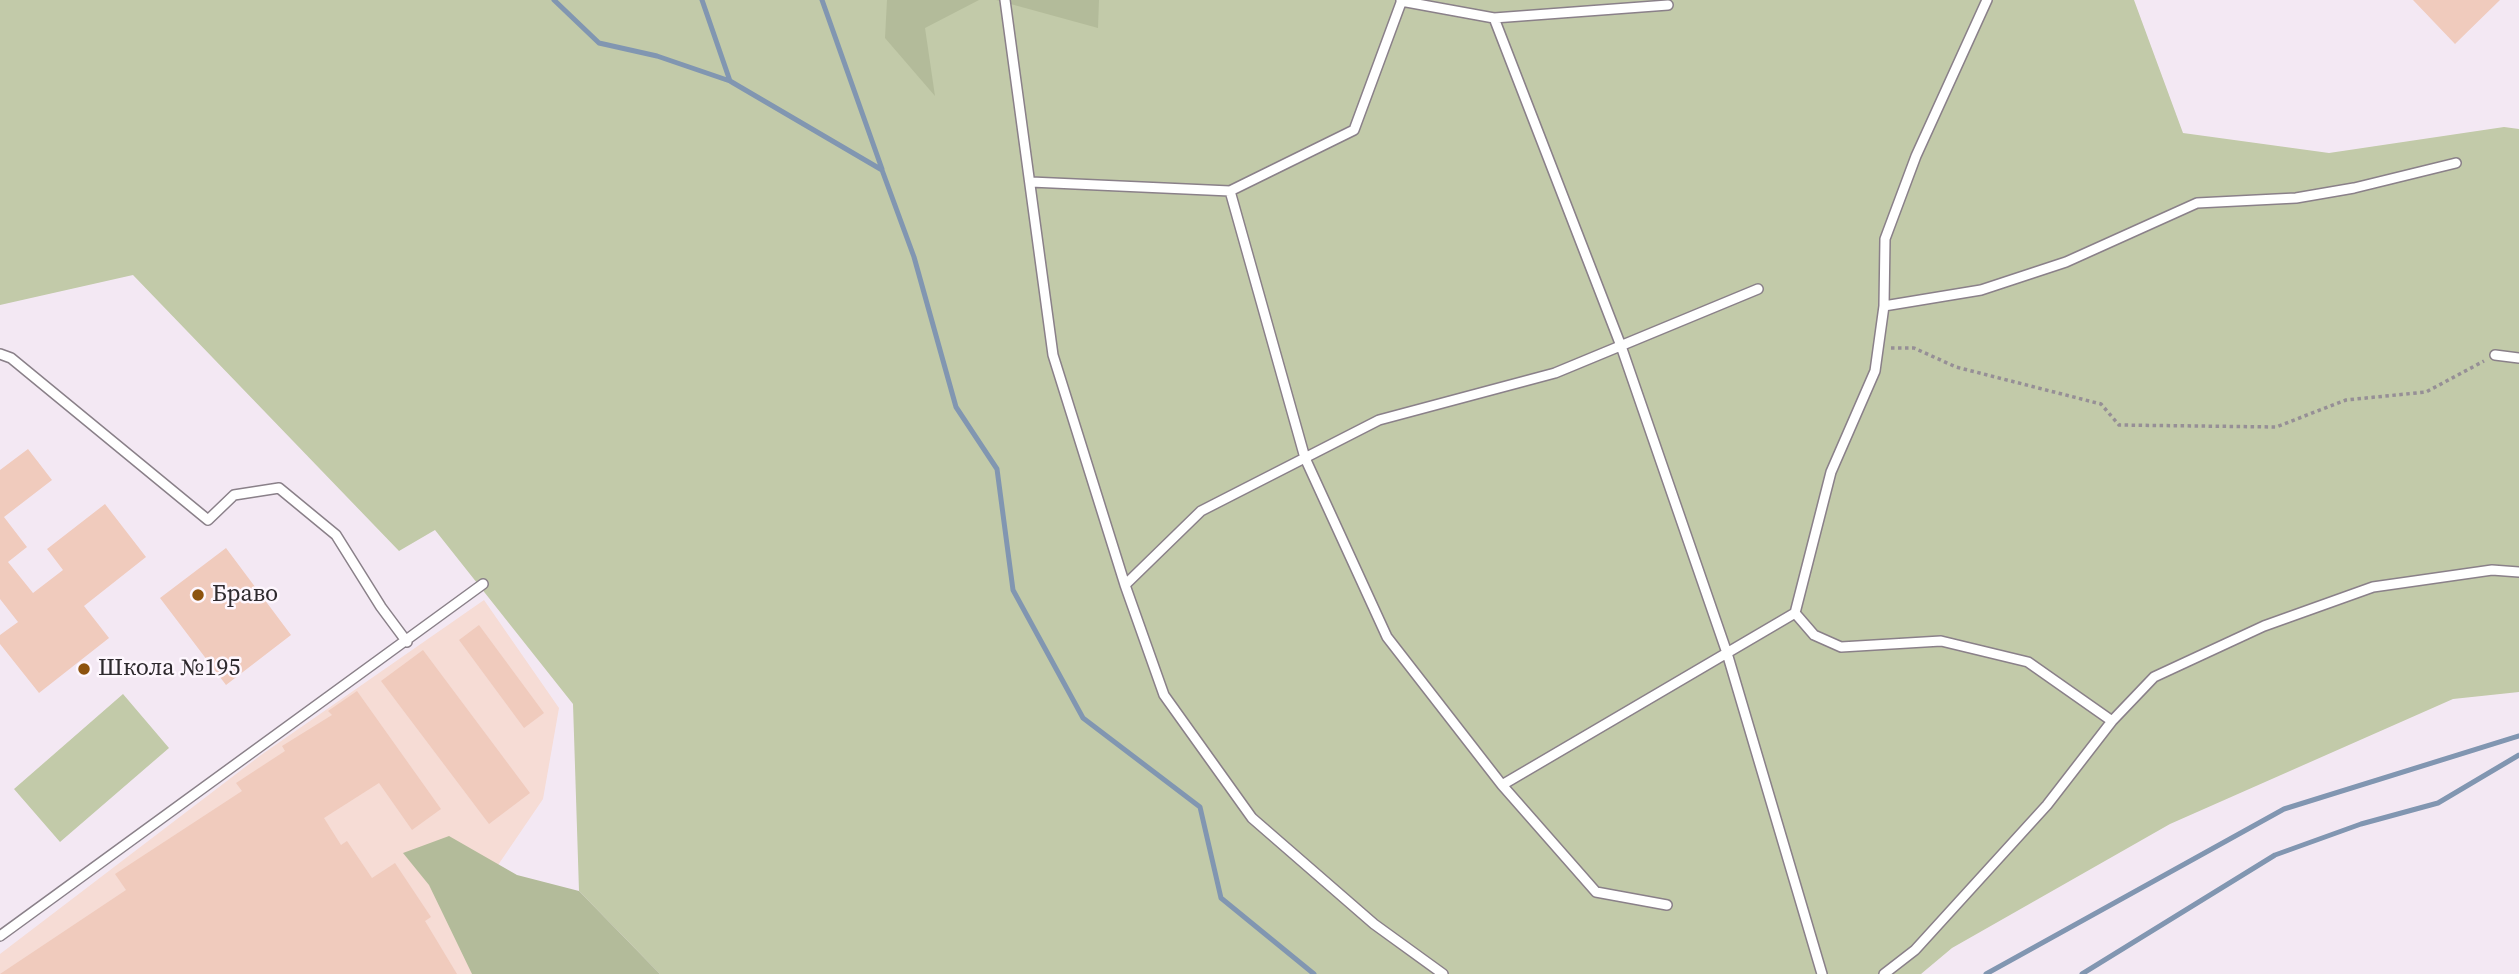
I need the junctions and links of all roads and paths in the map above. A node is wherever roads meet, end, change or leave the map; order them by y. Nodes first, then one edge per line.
1 (1005, 0) edge
2 (1987, 0) edge
3 (1401, 1) edge
4 (1668, 5) dead end
5 (1494, 18) junction
6 (2456, 163) dead end
7 (1031, 182) junction
8 (1230, 191) junction
9 (1758, 289) dead end
10 (1884, 306) junction
11 (1620, 346) junction
12 (1878, 349) junction
13 (0, 354) edge
14 (2496, 355) joint
15 (2519, 358) edge
16 (1305, 458) junction
17 (2519, 572) edge
18 (483, 584) dead end
19 (1125, 584) junction
20 (1795, 612) junction
21 (407, 642) junction
22 (1727, 653) junction
23 (2112, 721) junction
24 (1502, 785) junction
25 (1667, 905) dead end
26 (0, 936) edge
27 (1443, 974) edge
28 (1822, 974) edge
29 (1884, 974) edge

1 - 7 lane
2 - 10 lane
3 - 5 lane
3 - 8 lane
4 - 5 lane
5 - 11 lane
6 - 10 lane
7 - 8 lane
7 - 19 lane
8 - 16 lane
9 - 11 lane
10 - 12 lane
11 - 16 lane
11 - 22 lane
12 - 14 path
12 - 20 lane
13 - 21 lane
14 - 15 lane
16 - 19 lane
16 - 24 lane
17 - 23 lane
18 - 21 lane
19 - 27 lane
20 - 22 lane
20 - 23 lane
21 - 26 lane
22 - 24 lane
22 - 28 lane
23 - 29 lane
24 - 25 lane

